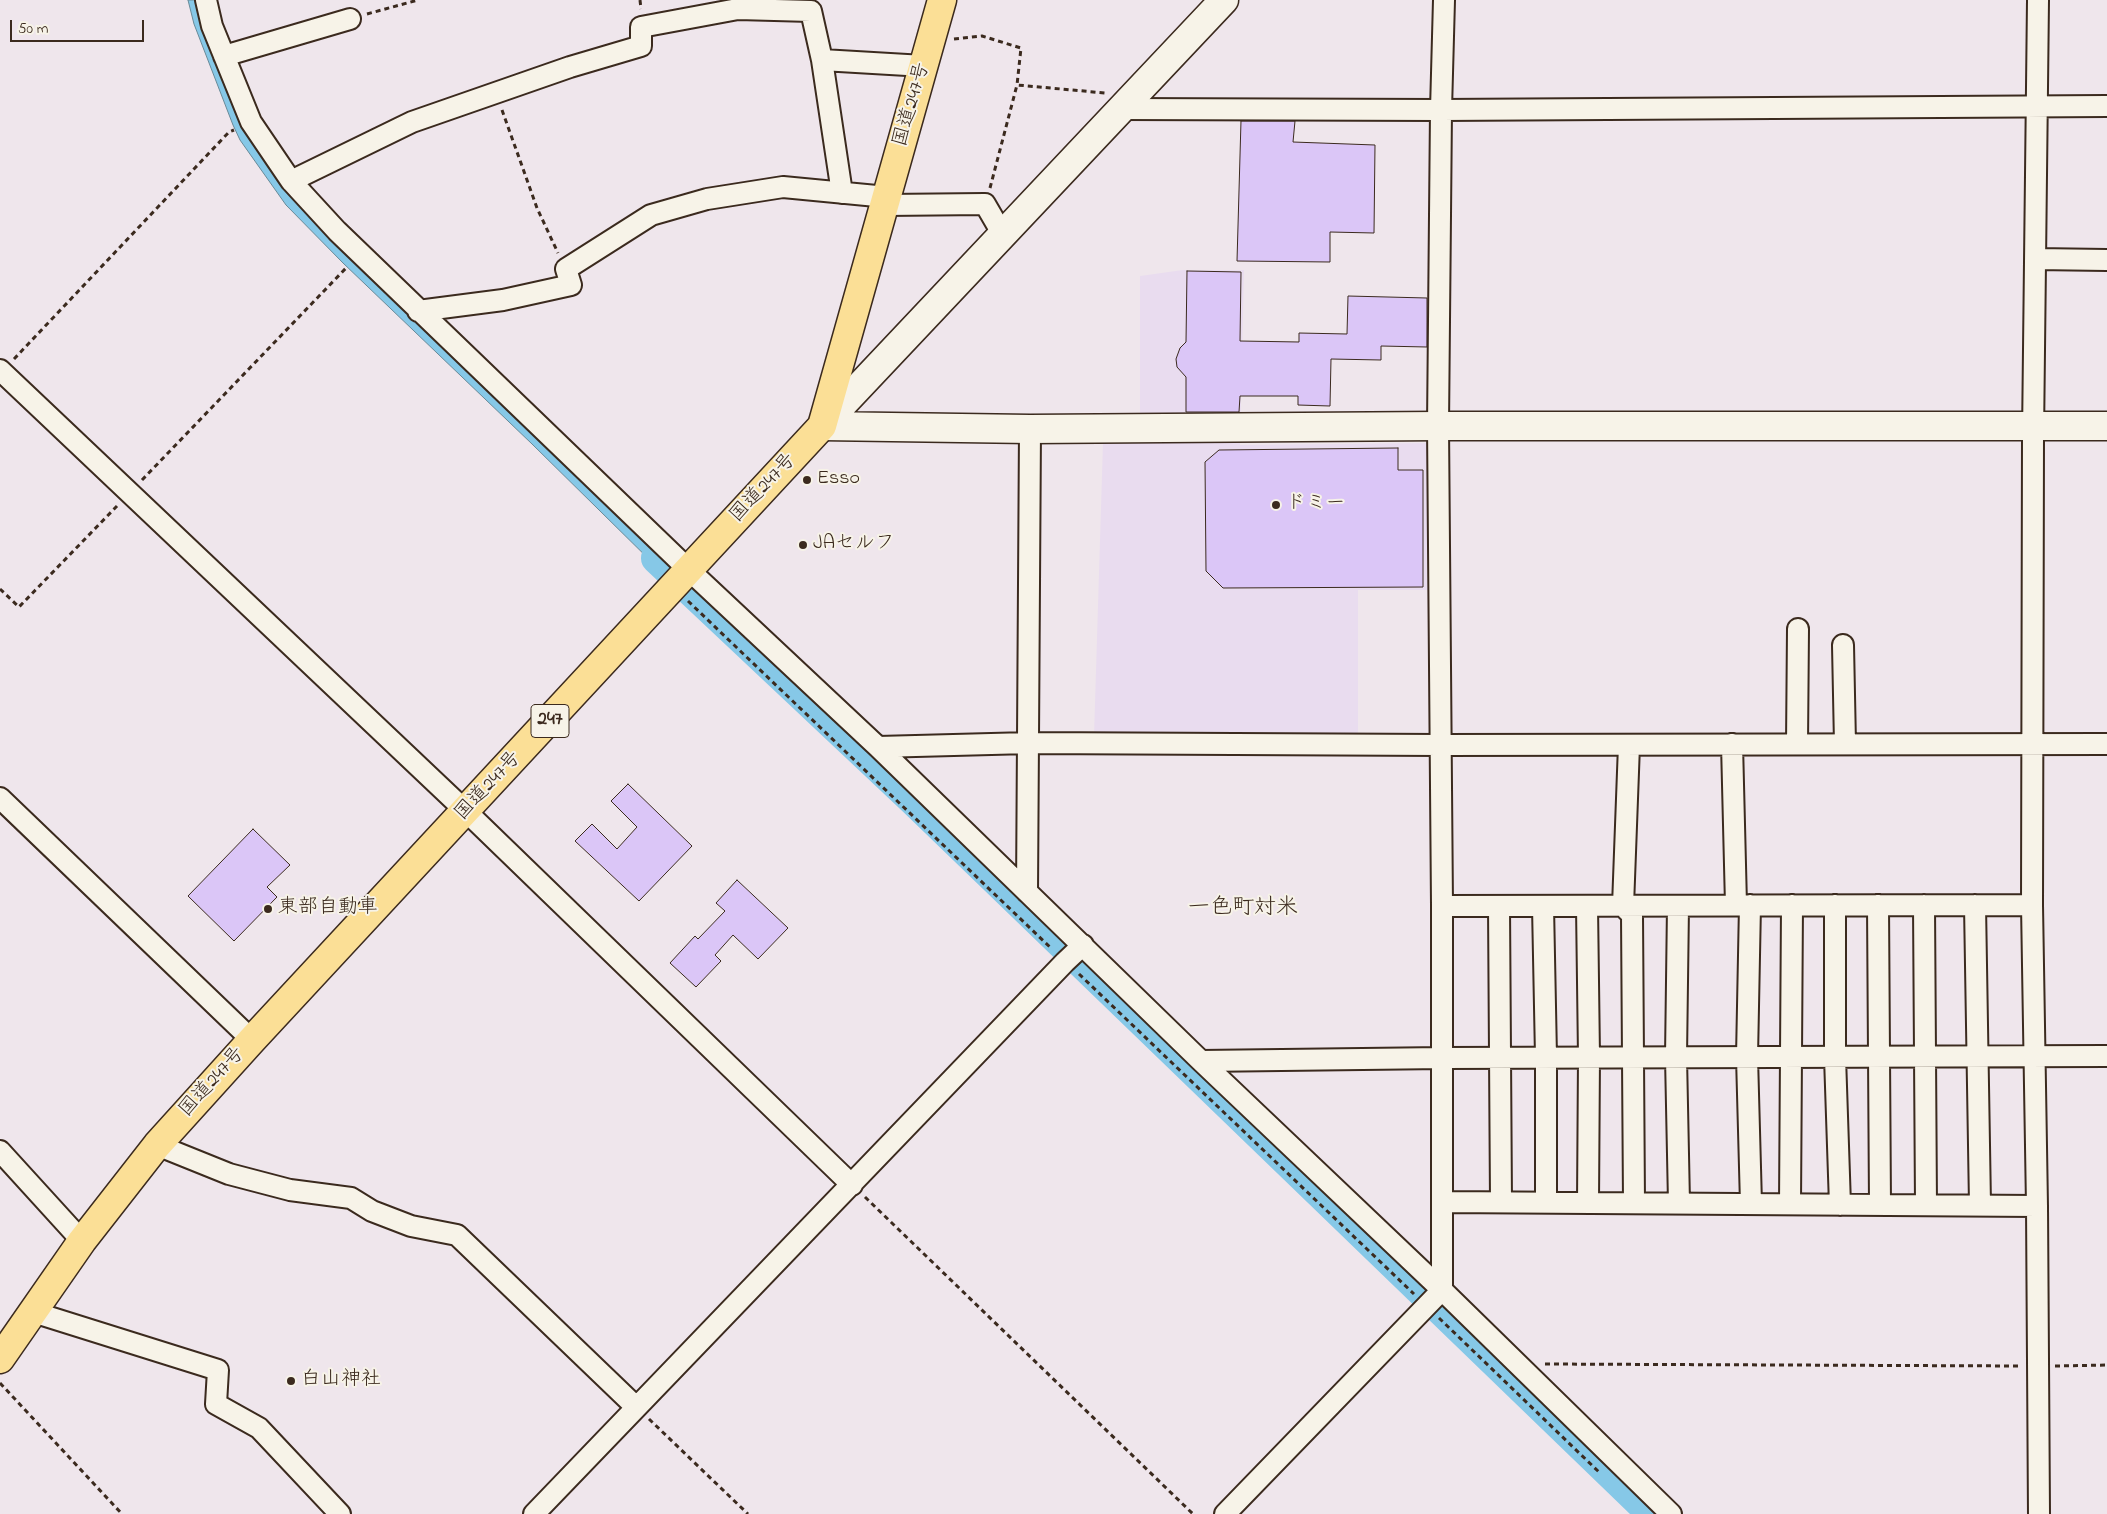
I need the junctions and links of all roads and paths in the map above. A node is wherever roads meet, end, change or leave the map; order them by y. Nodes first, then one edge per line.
1 (206, 0) edge
2 (418, 0) edge
3 (942, 0) edge
4 (1224, 0) edge
5 (1444, 0) edge
6 (2038, 0) edge
7 (350, 19) joint
8 (954, 39) dead end
9 (224, 56) junction
10 (822, 60) junction
11 (924, 66) junction
12 (1017, 85) junction
13 (495, 93) junction
14 (1128, 102) junction
15 (2107, 106) edge
16 (2038, 108) junction
17 (1440, 110) junction
18 (251, 122) junction
19 (292, 181) junction
20 (842, 193) junction
21 (886, 201) junction
22 (985, 204) junction
23 (1003, 235) junction
24 (360, 254) junction
25 (2036, 259) junction
26 (2107, 260) edge
27 (566, 269) junction
28 (418, 311) junction
29 (1, 371) edge
30 (822, 426) junction
31 (1438, 426) junction
32 (2034, 426) junction
33 (2107, 426) edge
34 (1030, 429) junction
35 (130, 493) junction
36 (681, 578) junction
37 (0, 589) edge
38 (1798, 629) dead end
39 (1843, 645) dead end
40 (1030, 743) junction
41 (1732, 744) junction
42 (1797, 744) junction
43 (1845, 744) junction
44 (2032, 744) junction
45 (2107, 744) edge
46 (1440, 745) junction
47 (1629, 745) junction
48 (878, 747) junction
49 (0, 798) edge
50 (466, 812) junction
51 (1027, 892) junction
52 (1975, 904) junction
53 (1792, 905) junction
54 (1835, 905) junction
55 (1878, 905) junction
56 (1924, 905) junction
57 (2032, 905) junction
58 (1442, 906) junction
59 (1499, 906) junction
60 (1543, 906) junction
61 (1587, 906) junction
62 (1623, 906) junction
63 (1678, 906) junction
64 (1743, 906) junction
65 (1083, 945) junction
66 (1065, 962) junction
67 (252, 1040) junction
68 (1924, 1056) junction
69 (1976, 1056) junction
70 (2033, 1056) junction
71 (2107, 1056) edge
72 (1546, 1057) junction
73 (1632, 1057) junction
74 (1676, 1057) junction
75 (1747, 1057) junction
76 (1791, 1057) junction
77 (1835, 1057) junction
78 (1879, 1057) junction
79 (1443, 1058) junction
80 (1500, 1058) junction
81 (1589, 1058) junction
82 (1201, 1061) junction
83 (157, 1146) junction
84 (0, 1151) edge
85 (852, 1185) junction
86 (1443, 1202) junction
87 (1501, 1202) junction
88 (1546, 1202) junction
89 (1588, 1202) junction
90 (1634, 1203) junction
91 (1679, 1203) junction
92 (1751, 1204) junction
93 (1790, 1204) junction
94 (1840, 1204) junction
95 (1880, 1205) junction
96 (1926, 1205) junction
97 (1980, 1206) junction
98 (2037, 1206) junction
99 (82, 1241) junction
100 (1442, 1290) junction
101 (33, 1312) junction
102 (1432, 1312) junction
103 (0, 1359) edge
104 (1518, 1364) junction
105 (2107, 1365) edge
106 (2038, 1366) junction
107 (0, 1383) edge
108 (636, 1407) junction
109 (1607, 1480) dead end
110 (122, 1514) edge
111 (340, 1514) edge
112 (534, 1514) edge
113 (748, 1514) edge
114 (1193, 1514) edge
115 (1225, 1514) edge
116 (1670, 1514) edge
117 (2039, 1514) edge

1 - 9 street
2 - 7 path
3 - 11 highway, 国道247号 / 247
4 - 14 street
5 - 17 street
6 - 16 street
7 - 9 street
8 - 12 path
9 - 18 street
10 - 11 street
10 - 13 street
10 - 20 street
11 - 21 highway, 国道247号 / 247
12 - 14 path
12 - 22 path
13 - 19 street
13 - 27 path
14 - 17 street
14 - 23 street
15 - 16 street
16 - 17 street
16 - 25 street
17 - 31 street
18 - 19 street
18 - 29 path
19 - 24 street
20 - 21 street
20 - 27 street
21 - 22 street
21 - 30 highway, 国道247号 / 247
22 - 23 street
23 - 30 street
24 - 28 street
24 - 35 path
25 - 26 street
25 - 32 street
27 - 28 street
28 - 36 street
29 - 35 street
30 - 34 street
30 - 36 highway, 国道247号 / 247
31 - 32 street
31 - 34 street
31 - 46 street
32 - 33 street
32 - 44 street
34 - 40 street
35 - 37 path
35 - 50 street
36 - 48 street
36 - 50 highway, 国道247号 / 247
36 - 66 path
38 - 42 street
39 - 43 street
40 - 46 street
40 - 48 street
40 - 51 street
41 - 42 street
41 - 47 street
41 - 64 street
42 - 43 street
43 - 44 street
44 - 45 street
44 - 57 street
46 - 47 street
46 - 58 street
47 - 62 street
48 - 51 street
49 - 67 street
50 - 67 highway, 国道247号 / 247
50 - 85 street
51 - 65 street
52 - 56 street
52 - 57 street
52 - 69 street
53 - 54 street
53 - 64 street
53 - 76 street
54 - 55 street
54 - 77 street
55 - 56 street
55 - 78 street
56 - 68 street
57 - 70 street
58 - 59 street
58 - 79 street
59 - 60 street
59 - 80 street
60 - 61 street
60 - 72 street
61 - 62 street
61 - 81 street
62 - 63 street
62 - 73 street
63 - 64 street
63 - 74 street
64 - 75 street
65 - 66 street
65 - 82 street
66 - 85 street
66 - 102 path
67 - 83 highway, 国道247号 / 247
68 - 69 street
68 - 78 street
68 - 96 street
69 - 70 street
69 - 97 street
70 - 71 street
70 - 98 street
72 - 80 street
72 - 81 street
72 - 88 street
73 - 74 street
73 - 81 street
73 - 90 street
74 - 75 street
74 - 91 street
75 - 76 street
75 - 92 street
76 - 77 street
76 - 93 street
77 - 78 street
77 - 94 street
78 - 95 street
79 - 80 street
79 - 82 street
79 - 86 street
80 - 87 street
81 - 89 street
82 - 100 street
83 - 99 highway, 国道247号 / 247
83 - 108 street
84 - 99 street
85 - 108 street
85 - 114 path
86 - 87 street
86 - 100 street
87 - 88 street
88 - 89 street
89 - 90 street
90 - 91 street
91 - 92 street
92 - 93 street
93 - 94 street
94 - 95 street
95 - 96 street
96 - 97 street
97 - 98 street
98 - 106 street
99 - 101 highway, 国道247号 / 247
100 - 102 street
100 - 104 street
101 - 103 highway, 国道247号 / 247
101 - 111 street
102 - 109 path
102 - 115 street
104 - 106 path
104 - 116 street
105 - 106 path
106 - 117 street
107 - 110 path
108 - 112 street
108 - 113 path

